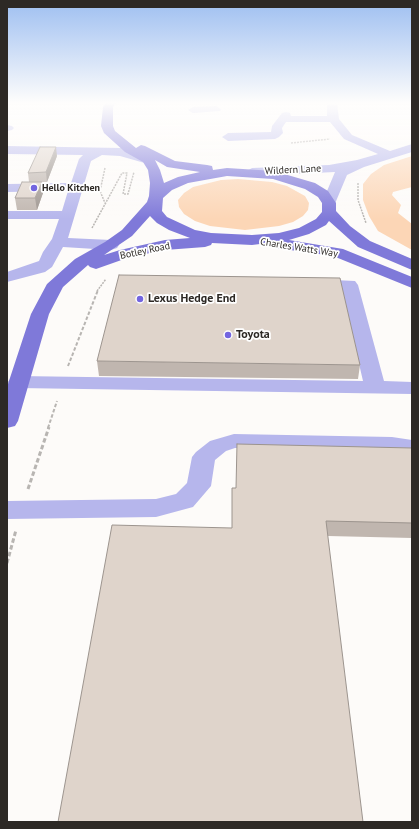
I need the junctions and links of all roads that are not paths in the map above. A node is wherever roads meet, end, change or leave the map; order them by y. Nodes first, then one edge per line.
1 (114, 142) edge
2 (119, 142) edge
3 (120, 142) edge
4 (359, 142) edge
5 (412, 148) edge
6 (7, 150) edge
7 (62, 151) junction
8 (101, 151) junction
9 (387, 154) junction
10 (148, 160) junction
11 (359, 164) junction
12 (227, 172) junction
13 (252, 172) junction
14 (78, 181) junction
15 (10, 182) edge
16 (155, 200) junction
17 (329, 207) junction
18 (7, 215) edge
19 (68, 215) junction
20 (60, 240) junction
21 (234, 240) junction
22 (252, 240) junction
23 (111, 245) junction
24 (412, 265) edge
25 (7, 277) edge
26 (60, 280) junction
27 (412, 283) edge
28 (295, 284) edge
29 (15, 378) edge
30 (375, 387) junction
31 (412, 388) edge
32 (7, 421) edge
33 (412, 447) edge
34 (14, 510) edge

1 - 7 street
2 - 10 main road
3 - 12 main road
4 - 9 street
5 - 9 street, Wildern Lane
6 - 7 street
7 - 8 street
8 - 10 street
8 - 14 street
9 - 11 street, Wildern Lane
10 - 16 main road
11 - 13 street, Wildern Lane
11 - 17 street, Wildern Lane
12 - 13 main road
12 - 16 main road, Botley Road
13 - 17 main road
14 - 15 street
14 - 19 street
16 - 21 main road
16 - 23 main road, Botley Road
17 - 22 main road
17 - 24 main road
18 - 19 street
19 - 20 street
20 - 23 street, Botley Road
20 - 25 street
21 - 22 main road
21 - 26 main road, Botley Road
22 - 27 main road, Charles Watts Way
23 - 26 main road, Botley Road
26 - 29 main road, Botley Road
28 - 30 street
29 - 30 street
29 - 32 main road, Botley Road
30 - 31 street
33 - 34 street

